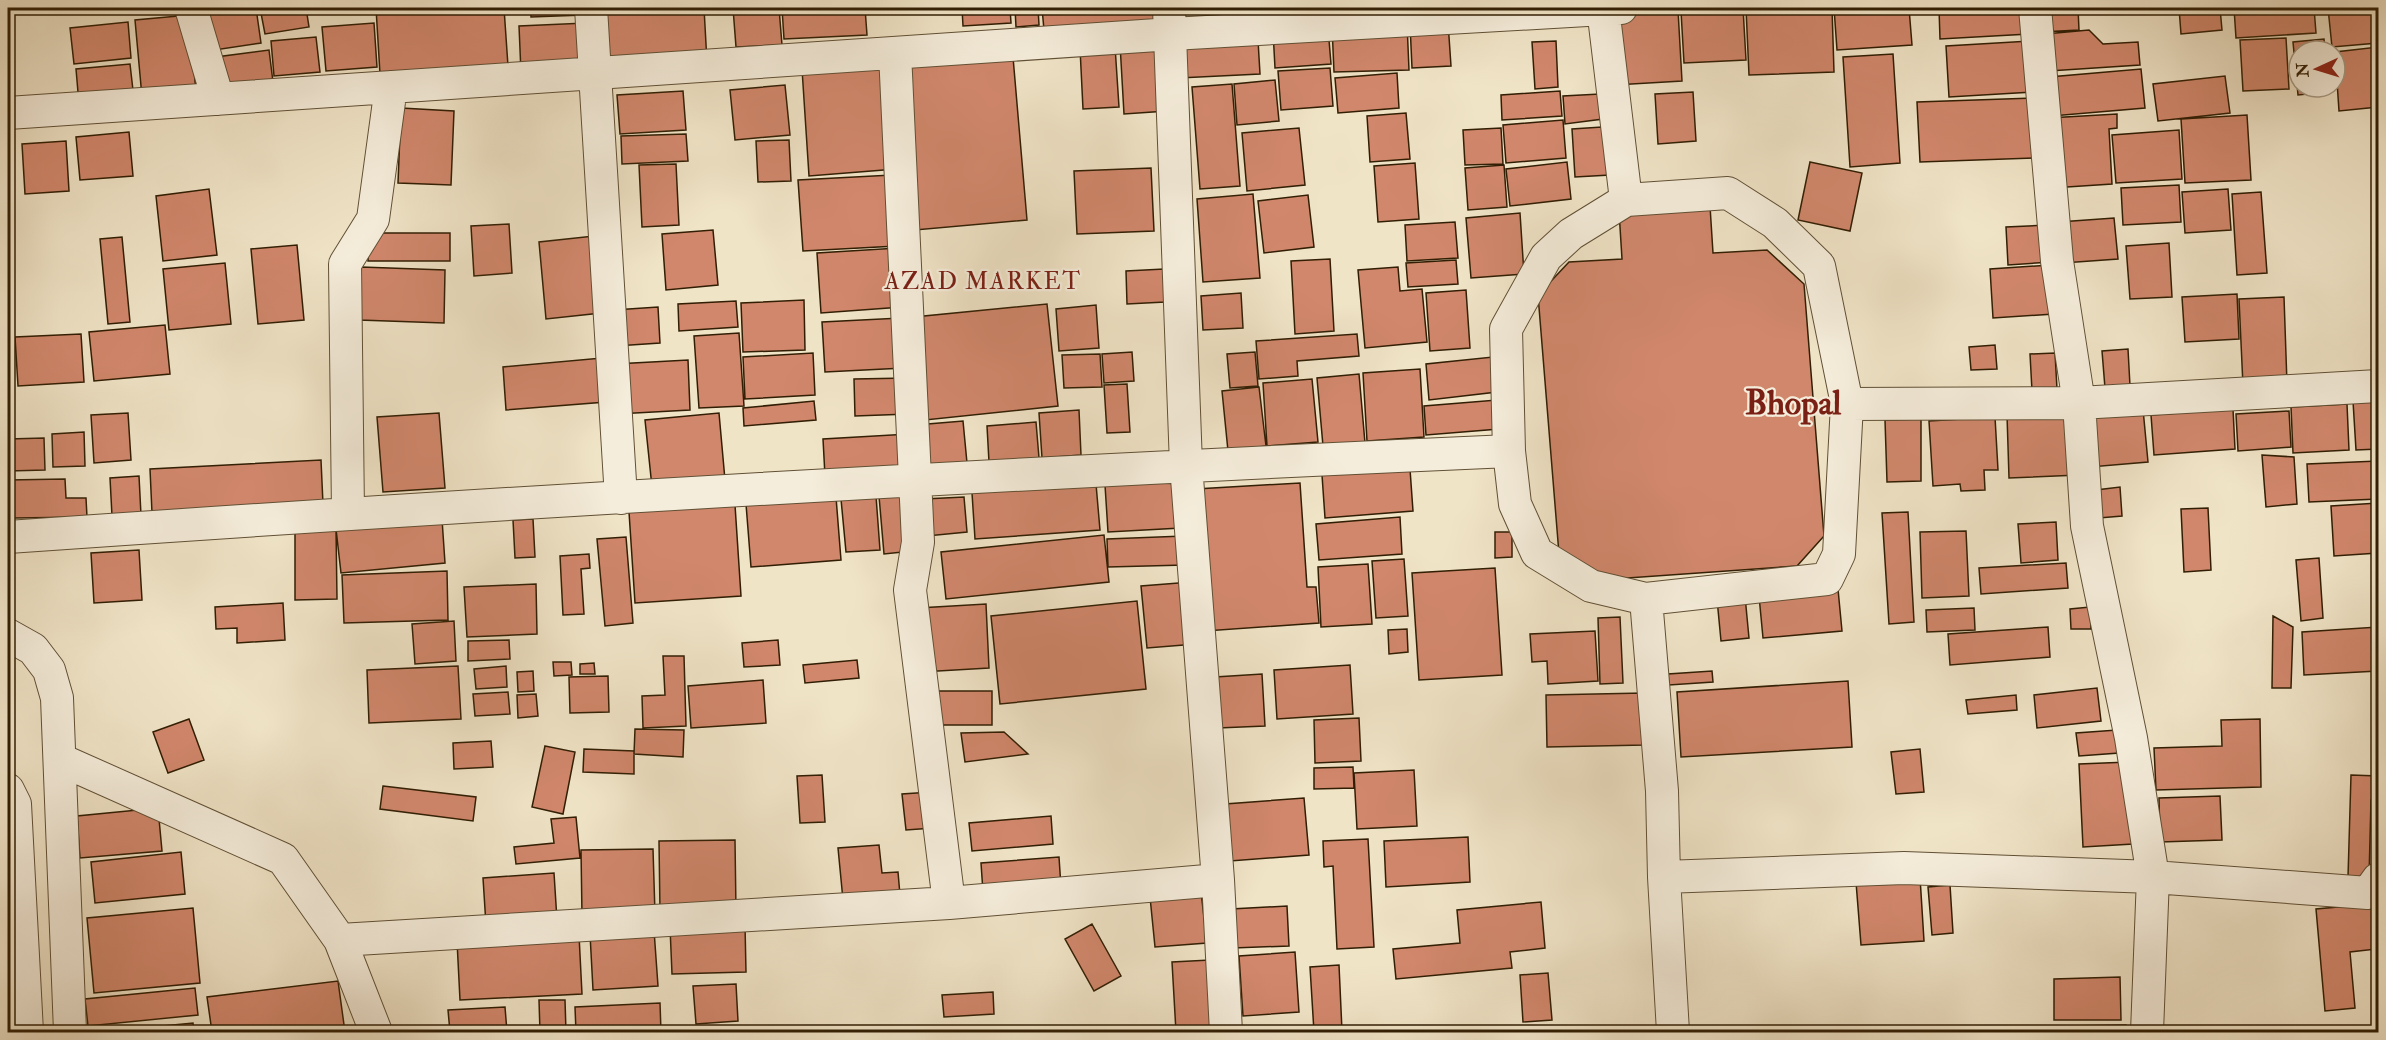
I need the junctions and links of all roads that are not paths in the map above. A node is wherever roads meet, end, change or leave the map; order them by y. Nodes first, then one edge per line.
1 (191, 8) edge
2 (591, 8) edge
3 (1609, 8) edge
4 (2036, 8) edge
5 (1170, 21) edge
6 (895, 53) junction
7 (594, 73) junction
8 (391, 87) junction
9 (218, 99) junction
10 (8, 113) edge
11 (1626, 200) junction
12 (2379, 386) edge
13 (2079, 403) junction
14 (1847, 404) junction
15 (1509, 451) junction
16 (1186, 465) junction
17 (916, 481) junction
18 (621, 498) junction
19 (348, 513) junction
20 (8, 537) edge
21 (1646, 599) junction
22 (8, 635) edge
23 (61, 760) junction
24 (8, 790) edge
25 (1664, 877) junction
26 (2153, 877) junction
27 (2379, 879) edge
28 (1218, 880) junction
29 (949, 903) junction
30 (340, 940) junction
31 (27, 1032) edge
32 (70, 1032) edge
33 (376, 1032) edge
34 (1226, 1032) edge
35 (1673, 1032) edge
36 (2147, 1032) edge

1 - 9 street
2 - 7 street
3 - 5 street
3 - 11 street
4 - 13 street
5 - 6 street
5 - 16 street
6 - 7 street
6 - 17 street
7 - 8 street
7 - 18 street
8 - 9 street
8 - 19 street
9 - 10 street
11 - 14 street
11 - 15 street
12 - 13 street
13 - 14 street
13 - 26 street
14 - 21 street
15 - 16 street
15 - 21 street
16 - 17 street
16 - 28 street
17 - 18 street
17 - 29 street
18 - 19 street
19 - 20 street
21 - 25 street
22 - 23 street
23 - 30 street
23 - 32 street
24 - 31 street
25 - 26 street
25 - 35 street
26 - 27 street
26 - 36 street
28 - 29 street
28 - 34 street
29 - 30 street
30 - 33 street

